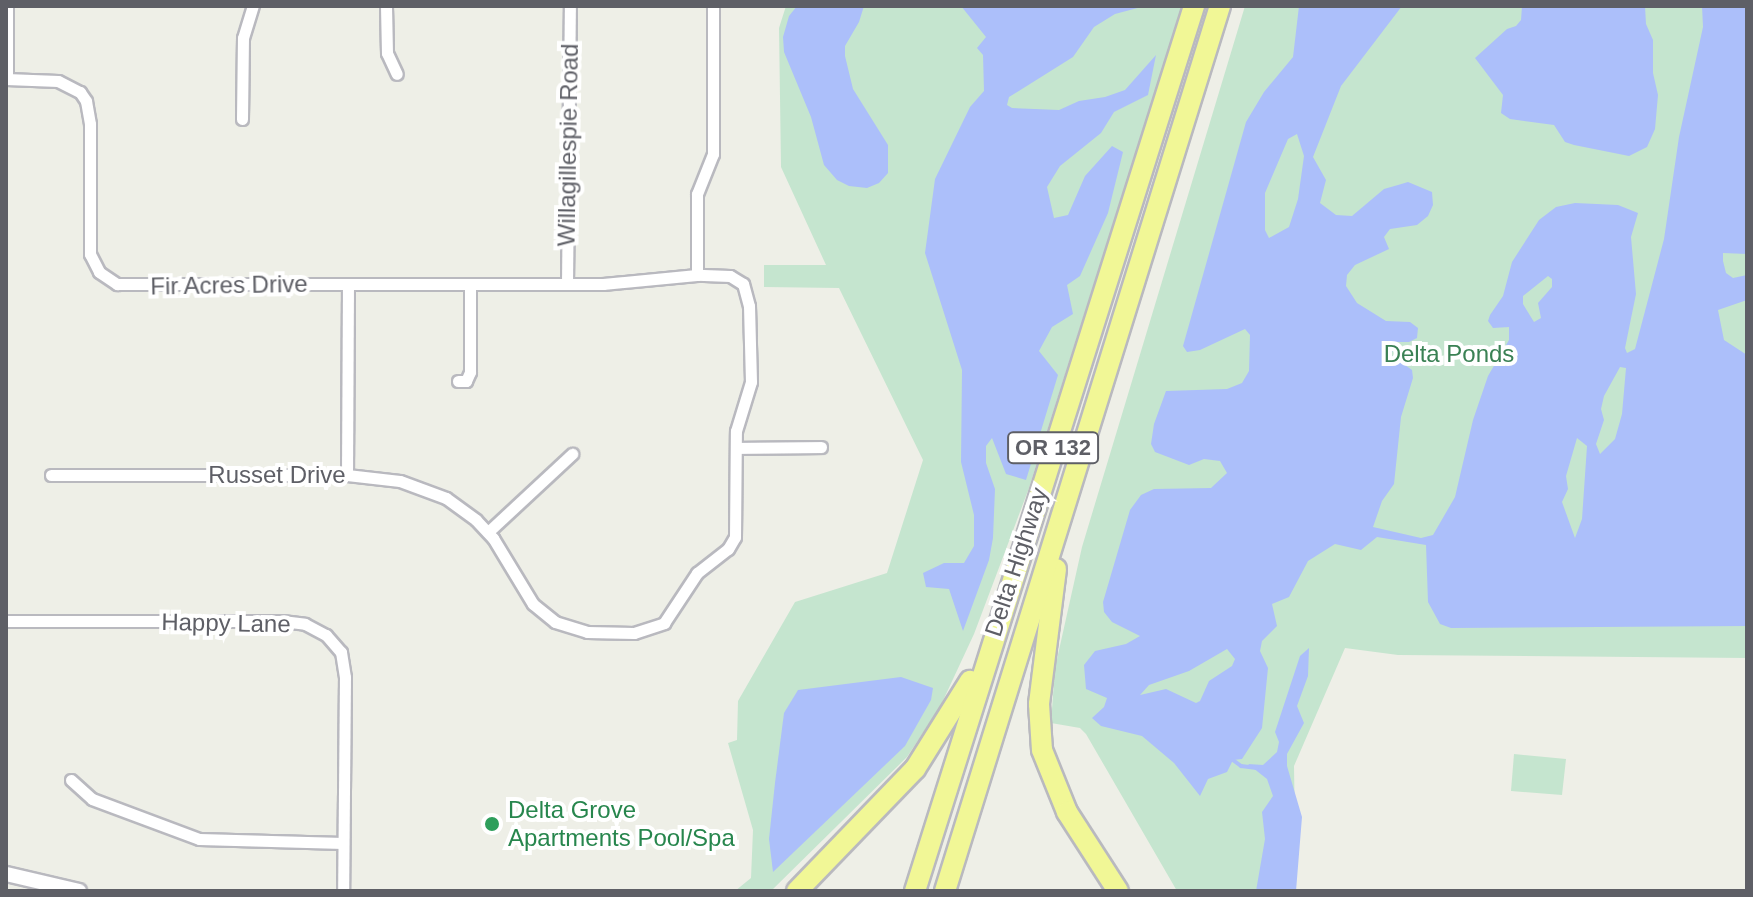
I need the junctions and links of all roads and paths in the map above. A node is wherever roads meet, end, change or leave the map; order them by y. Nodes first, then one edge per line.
1 (7, 6) edge
2 (253, 6) edge
3 (386, 6) edge
4 (570, 6) edge
5 (713, 6) edge
6 (1194, 6) edge
7 (1220, 6) edge
8 (397, 74) dead end
9 (6, 79) edge
10 (242, 119) dead end
11 (697, 275) junction
12 (348, 284) junction
13 (470, 284) junction
14 (567, 284) junction
15 (458, 381) dead end
16 (821, 447) dead end
17 (736, 448) junction
18 (572, 454) dead end
19 (51, 475) dead end
20 (347, 475) junction
21 (1067, 498) junction
22 (488, 532) junction
23 (6, 621) edge
24 (990, 646) junction
25 (71, 780) dead end
26 (343, 843) junction
27 (6, 874) edge
28 (79, 891) edge
29 (343, 891) edge
30 (797, 891) edge
31 (915, 891) edge
32 (945, 891) edge
33 (1118, 891) edge

1 - 9 street, Fir Acres Drive
2 - 10 street
3 - 8 street
4 - 14 street, Willagillespie Road
5 - 11 street
6 - 24 highway, Delta Highway / OR 132
7 - 21 highway, Delta Highway / OR 132
9 - 12 street, Fir Acres Drive
11 - 14 street, Fir Acres Drive
11 - 17 street, Russet Drive
12 - 13 street, Fir Acres Drive
12 - 20 street
13 - 14 street, Fir Acres Drive
13 - 15 street
16 - 17 street
17 - 22 street, Russet Drive
18 - 22 street
19 - 20 street, Russet Drive
20 - 22 street, Russet Drive
21 - 32 highway, Delta Highway / OR 132
21 - 33 highway
23 - 26 street, Happy Lane
24 - 30 highway
24 - 31 highway, Delta Highway / OR 132
25 - 26 street
26 - 29 street, Happy Lane
27 - 28 street

